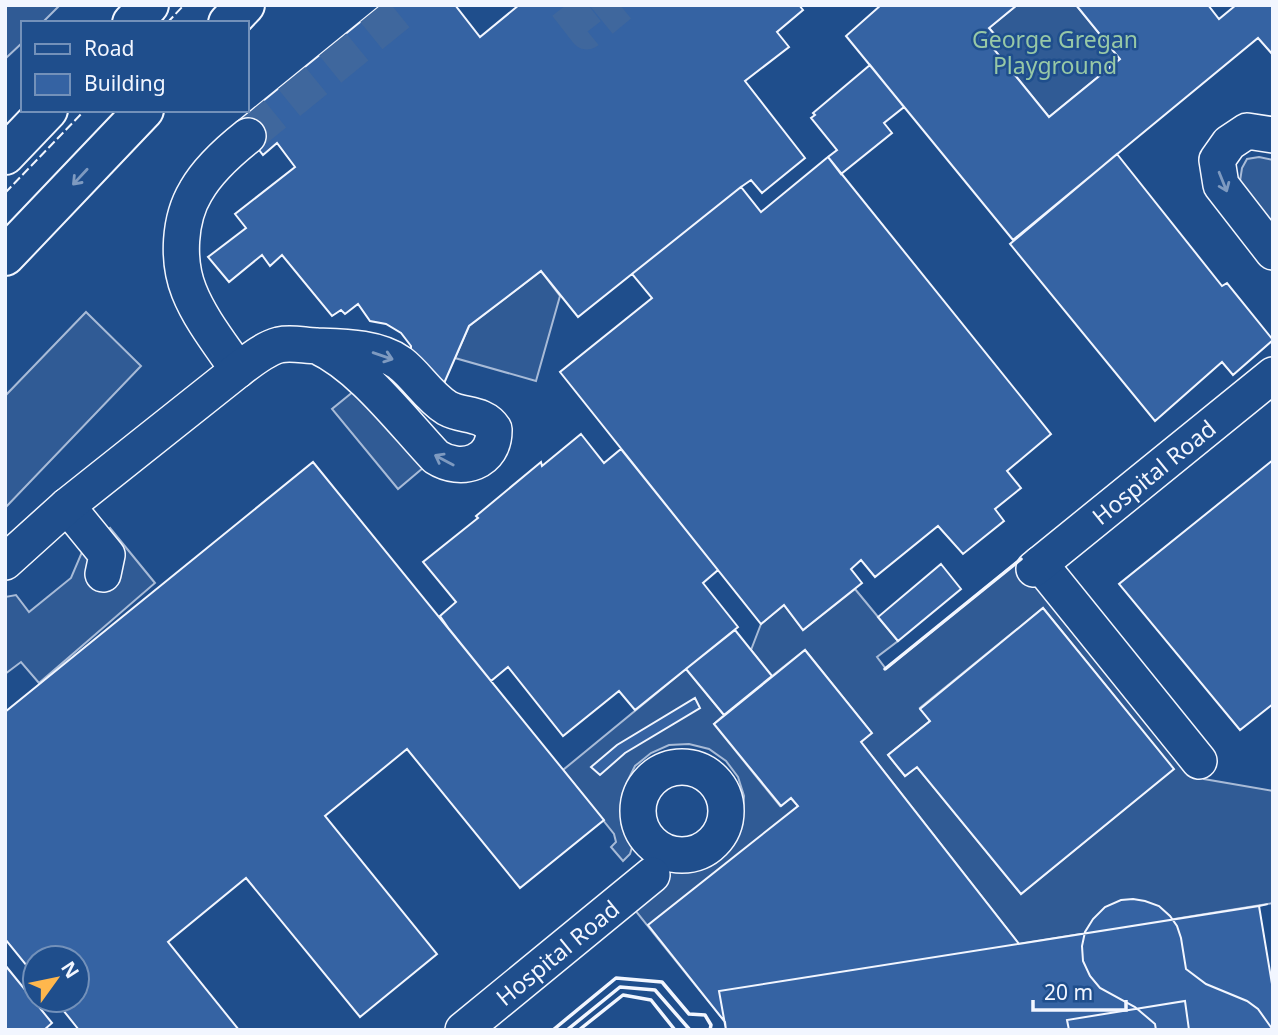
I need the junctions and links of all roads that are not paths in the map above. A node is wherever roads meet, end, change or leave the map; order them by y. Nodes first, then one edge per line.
1 (149, 5) edge
2 (245, 5) edge
3 (134, 21) edge
4 (230, 21) edge
5 (46, 112) edge
6 (142, 112) edge
7 (1273, 135) edge
8 (248, 136) tunnel mouth
9 (5, 155) edge
10 (1273, 252) edge
11 (5, 256) edge
12 (317, 346) junction
13 (238, 370) junction
14 (1273, 375) edge
15 (68, 506) junction
16 (5, 562) edge
17 (103, 574) dead end
18 (1199, 761) dead end
19 (645, 836) junction
20 (683, 856) junction
21 (652, 875) junction
22 (463, 1030) edge

1 - 3 main road
2 - 4 main road
5 - 9 main road
6 -> 11 main road
7 -> 10 street
8 - 13 street
12 -> 12 street
12 - 13 street
13 - 15 street
14 - 18 street, Hospital Road
15 - 16 street
15 - 17 street
19 - 20 street
19 - 20 street, Hospital Road
19 - 21 street, Hospital Road
20 - 21 street, Hospital Road
21 - 22 street, Hospital Road

